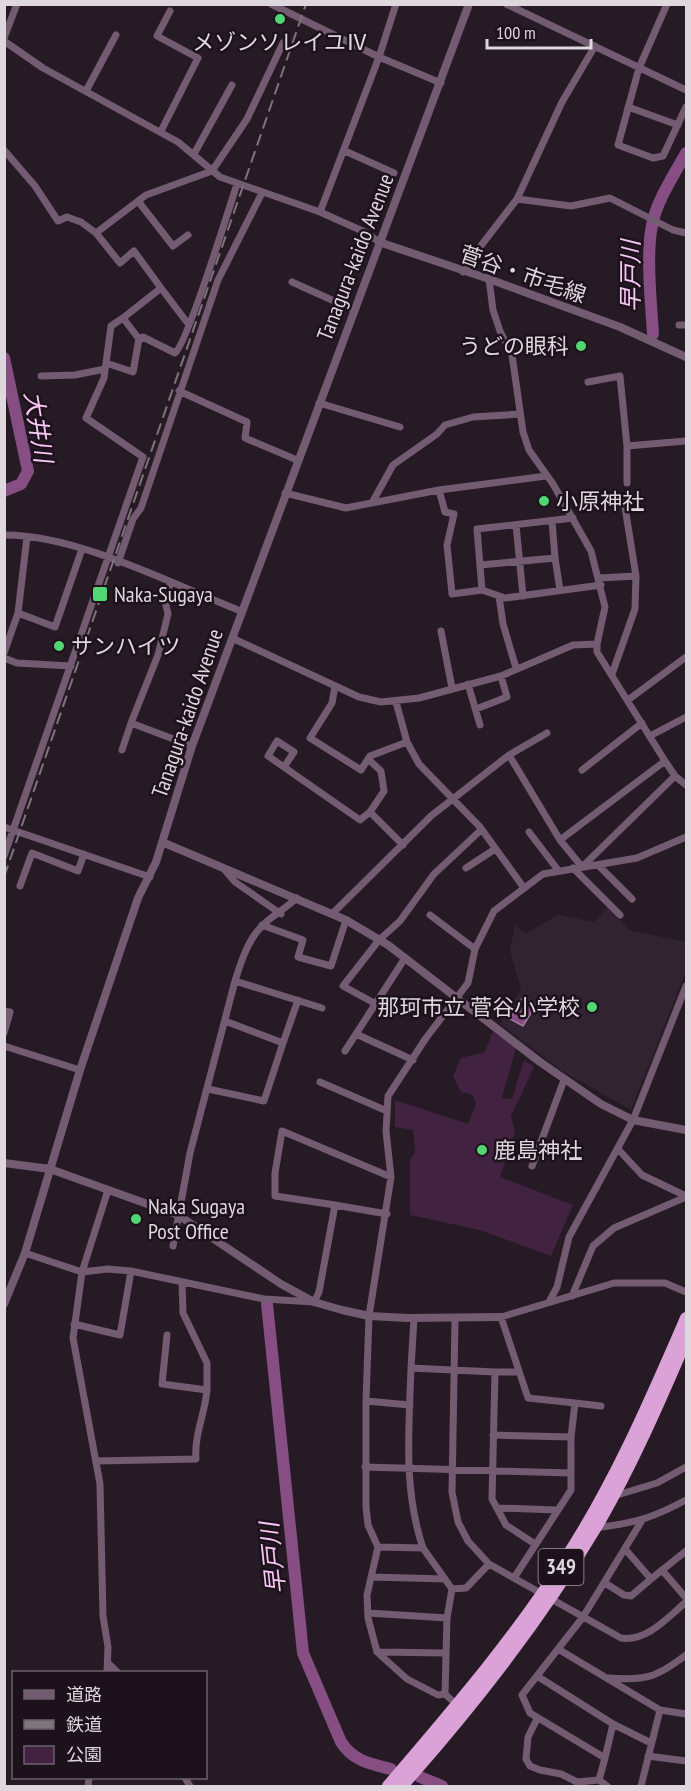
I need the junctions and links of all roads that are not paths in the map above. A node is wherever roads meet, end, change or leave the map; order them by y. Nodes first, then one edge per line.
1 (17, 4) edge
2 (271, 4) edge
3 (396, 4) edge
4 (506, 4) edge
5 (667, 4) edge
6 (468, 5) edge
7 (170, 11) dead end
8 (116, 35) dead end
9 (4, 39) edge
10 (283, 43) dead end
11 (595, 46) junction
12 (379, 57) junction
13 (639, 68) junction
14 (441, 83) junction
15 (232, 85) dead end
16 (687, 90) edge
17 (86, 91) junction
18 (628, 107) junction
19 (687, 107) edge
20 (678, 125) junction
21 (161, 131) junction
22 (4, 150) edge
23 (345, 151) junction
24 (194, 154) junction
25 (212, 171) junction
26 (394, 173) dead end
27 (237, 184) junction
28 (262, 193) junction
29 (517, 200) junction
30 (138, 201) junction
31 (320, 212) junction
32 (96, 233) junction
33 (687, 233) edge
34 (188, 235) dead end
35 (379, 243) junction
36 (464, 272) junction
37 (489, 279) junction
38 (292, 282) dead end
39 (161, 288) junction
40 (354, 310) junction
41 (123, 318) junction
42 (189, 325) junction
43 (139, 339) junction
44 (687, 357) edge
45 (105, 366) junction
46 (41, 376) dead end
47 (588, 382) dead end
48 (179, 391) junction
49 (319, 403) junction
50 (520, 414) junction
51 (400, 427) dead end
52 (687, 441) edge
53 (627, 446) junction
54 (297, 460) junction
55 (546, 476) junction
56 (627, 483) dead end
57 (439, 490) junction
58 (285, 493) junction
59 (373, 501) junction
60 (624, 501) dead end
61 (573, 518) junction
62 (552, 521) junction
63 (516, 525) junction
64 (4, 535) edge
65 (27, 537) junction
66 (82, 549) junction
67 (107, 558) junction
68 (555, 558) junction
69 (520, 561) junction
70 (118, 563) junction
71 (480, 565) junction
72 (636, 576) junction
73 (600, 581) junction
74 (170, 584) junction
75 (482, 590) junction
76 (560, 591) junction
77 (499, 596) junction
78 (523, 596) junction
79 (241, 611) junction
80 (18, 613) junction
81 (441, 631) dead end
82 (232, 638) junction
83 (597, 644) junction
84 (4, 653) edge
85 (687, 657) edge
86 (4, 658) edge
87 (71, 666) junction
88 (516, 668) junction
89 (612, 674) junction
90 (501, 676) junction
91 (468, 684) junction
92 (335, 686) junction
93 (452, 688) junction
94 (628, 700) junction
95 (396, 702) junction
96 (476, 709) junction
97 (687, 717) edge
98 (131, 723) junction
99 (642, 723) junction
100 (480, 725) dead end
101 (547, 732) dead end
102 (650, 736) junction
103 (407, 742) junction
104 (192, 746) junction
105 (122, 750) dead end
106 (509, 755) junction
107 (368, 759) junction
108 (664, 761) junction
109 (284, 767) dead end
110 (582, 770) dead end
111 (675, 776) junction
112 (687, 786) edge
113 (453, 800) junction
114 (370, 812) junction
115 (4, 827) edge
116 (14, 830) junction
117 (482, 830) junction
118 (529, 832) dead end
119 (687, 837) edge
120 (560, 840) junction
121 (162, 842) junction
122 (403, 845) junction
123 (495, 849) junction
124 (84, 855) junction
125 (4, 856) edge
126 (598, 865) junction
127 (582, 867) junction
128 (466, 868) dead end
129 (573, 868) junction
130 (224, 869) junction
131 (558, 870) junction
132 (150, 877) junction
133 (20, 886) dead end
134 (524, 888) junction
135 (297, 898) junction
136 (632, 899) dead end
137 (333, 913) junction
138 (280, 914) junction
139 (430, 915) dead end
140 (620, 915) dead end
141 (346, 920) junction
142 (262, 925) junction
143 (379, 940) junction
144 (475, 949) junction
145 (405, 958) junction
146 (235, 981) junction
147 (687, 986) edge
148 (458, 999) junction
149 (298, 1000) junction
150 (375, 1004) junction
151 (322, 1008) dead end
152 (4, 1011) edge
153 (225, 1021) junction
154 (4, 1034) edge
155 (356, 1034) junction
156 (283, 1043) junction
157 (4, 1046) edge
158 (345, 1051) dead end
159 (413, 1060) junction
160 (81, 1070) junction
161 (564, 1080) junction
162 (320, 1082) dead end
163 (208, 1089) junction
164 (387, 1111) junction
165 (633, 1120) junction
166 (687, 1130) edge
167 (618, 1149) junction
168 (4, 1162) edge
169 (532, 1166) dead end
170 (50, 1169) junction
171 (391, 1177) junction
172 (108, 1190) junction
173 (687, 1197) edge
174 (335, 1205) junction
175 (387, 1214) junction
176 (178, 1215) junction
177 (173, 1246) dead end
178 (25, 1253) junction
179 (131, 1271) junction
180 (82, 1272) junction
181 (182, 1282) junction
182 (687, 1292) edge
183 (572, 1296) junction
184 (314, 1302) junction
185 (549, 1302) junction
186 (4, 1304) edge
187 (369, 1316) junction
188 (501, 1317) junction
189 (414, 1318) junction
190 (687, 1318) edge
191 (455, 1319) junction
192 (74, 1324) junction
193 (167, 1335) dead end
194 (687, 1340) edge
195 (411, 1368) junction
196 (454, 1372) junction
197 (495, 1372) junction
198 (519, 1372) junction
199 (207, 1390) junction
200 (366, 1401) junction
201 (575, 1403) junction
202 (410, 1405) junction
203 (601, 1406) dead end
204 (493, 1435) junction
205 (571, 1437) junction
206 (96, 1461) junction
207 (365, 1467) junction
208 (687, 1467) edge
209 (407, 1468) junction
210 (452, 1470) junction
211 (491, 1471) junction
212 (571, 1473) junction
213 (613, 1496) junction
214 (687, 1500) edge
215 (496, 1508) junction
216 (558, 1510) junction
217 (640, 1522) junction
218 (597, 1525) junction
219 (535, 1544) junction
220 (378, 1547) junction
221 (423, 1548) junction
222 (625, 1549) junction
223 (687, 1551) edge
224 (489, 1564) junction
225 (662, 1570) junction
226 (370, 1577) junction
227 (445, 1578) junction
228 (514, 1578) junction
229 (651, 1579) junction
230 (605, 1583) junction
231 (452, 1589) junction
232 (547, 1596) junction
233 (687, 1600) edge
234 (368, 1613) junction
235 (583, 1617) junction
236 (447, 1618) junction
237 (558, 1649) junction
238 (377, 1652) junction
239 (446, 1653) junction
240 (687, 1655) edge
241 (108, 1663) junction
242 (106, 1671) edge
243 (116, 1671) edge
244 (537, 1676) junction
245 (607, 1678) junction
246 (637, 1680) junction
247 (634, 1694) junction
248 (445, 1695) junction
249 (457, 1705) junction
250 (660, 1710) junction
251 (687, 1714) edge
252 (537, 1719) junction
253 (613, 1724) junction
254 (651, 1743) junction
255 (648, 1756) junction
256 (605, 1758) junction
257 (687, 1761) edge
258 (599, 1780) junction
259 (388, 1786) edge
260 (402, 1786) edge
261 (607, 1786) edge
262 (641, 1786) edge

1 - 9 street
2 - 12 street
3 - 12 street
4 - 11 street
5 - 13 street
6 - 14 street, Tanagura-kaido Avenue
7 - 21 street
8 - 17 street
9 - 17 street
10 - 25 street
11 - 13 street
11 - 29 street
12 - 14 street
12 - 23 street
13 - 16 street
13 - 18 street
14 - 35 street, Tanagura-kaido Avenue
15 - 24 street
17 - 21 street
18 - 20 street
18 - 20 street
19 - 20 street
21 - 24 street
22 - 32 street
23 - 26 street
23 - 31 street
24 - 25 street
25 - 27 street
25 - 30 street
27 - 28 street
27 - 42 street
28 - 31 street
28 - 48 street
29 - 33 street
29 - 36 street
30 - 32 street
30 - 34 street
31 - 35 street
32 - 39 street
35 - 36 street, 菅谷・市毛線
35 - 40 street, Tanagura-kaido Avenue
36 - 37 street, 菅谷・市毛線
37 - 44 street, 菅谷・市毛線
37 - 50 street
38 - 40 street
39 - 41 street
39 - 42 street
40 - 49 street, Tanagura-kaido Avenue
41 - 43 street
41 - 45 street
42 - 43 street
43 - 45 street
45 - 46 street
45 - 67 street
47 - 53 street
48 - 54 street
48 - 70 street
49 - 51 street
49 - 54 street, Tanagura-kaido Avenue
50 - 55 street
50 - 59 street
52 - 53 street
53 - 56 street
54 - 58 street, Tanagura-kaido Avenue
55 - 57 street
55 - 61 street
57 - 59 street
57 - 75 street
58 - 59 street
58 - 79 street, Tanagura-kaido Avenue
60 - 72 street
61 - 62 street
61 - 73 street
62 - 63 street
62 - 68 street
63 - 69 street
63 - 71 street
64 - 65 street
65 - 66 street
65 - 80 street
66 - 67 street
66 - 80 street
67 - 70 street
67 - 87 street
68 - 69 street
68 - 76 street
69 - 71 street
69 - 78 street
70 - 74 street
71 - 75 street
72 - 73 street
72 - 89 street
73 - 76 street
73 - 83 street
74 - 79 street
74 - 98 street
75 - 77 street
76 - 78 street
77 - 78 street
77 - 88 street
79 - 82 street, Tanagura-kaido Avenue
80 - 84 street
81 - 93 street
82 - 92 street
82 - 104 street, Tanagura-kaido Avenue
83 - 88 street
83 - 89 street
85 - 94 street
86 - 87 street
87 - 116 street
88 - 90 street
89 - 94 street
90 - 91 street
90 - 96 street
91 - 93 street
91 - 96 street
92 - 95 street
92 - 107 street
93 - 95 street
94 - 99 street
95 - 103 street
96 - 100 street
97 - 102 street
98 - 104 street
98 - 105 street
99 - 102 street
99 - 110 street
101 - 106 street
102 - 108 street
103 - 107 street
103 - 113 street
104 - 121 street, Tanagura-kaido Avenue
106 - 113 street
106 - 120 street
107 - 114 street
108 - 111 street
108 - 120 street
109 - 114 street
111 - 112 street
111 - 127 street
113 - 117 street
113 - 122 street
114 - 122 street
115 - 116 street
116 - 124 street
116 - 125 street
117 - 123 street
117 - 143 street
118 - 131 street
119 - 126 street
120 - 127 street
121 - 130 street
121 - 132 street, Tanagura-kaido Avenue
122 - 137 street
123 - 128 street
123 - 134 street
124 - 132 street
124 - 133 street
126 - 127 street
126 - 136 street
127 - 129 street
129 - 131 street
129 - 140 street
130 - 135 street
130 - 138 street
131 - 134 street
132 - 160 street, Tanagura-kaido Avenue
134 - 144 street
135 - 137 street
135 - 138 street
137 - 141 street
138 - 142 street
139 - 144 street
141 - 142 street
141 - 143 street
142 - 146 street
143 - 145 street
143 - 150 street
144 - 148 street
145 - 148 street
145 - 150 street
146 - 149 street
146 - 153 street
147 - 165 street
148 - 159 street
148 - 161 street
149 - 151 street
149 - 156 street
150 - 155 street
152 - 154 street
153 - 156 street
153 - 163 street
155 - 158 street
155 - 159 street
156 - 163 street
157 - 160 street
159 - 164 street
160 - 170 street, Tanagura-kaido Avenue
161 - 165 street
161 - 169 street
162 - 164 street
163 - 176 street
164 - 171 street
165 - 166 street
165 - 167 street
167 - 173 street
167 - 185 street
168 - 170 street
170 - 172 street
170 - 178 street, Tanagura-kaido Avenue
171 - 174 street
171 - 175 street
172 - 176 street
172 - 180 street
173 - 183 street
174 - 175 street
174 - 184 street
175 - 187 street
176 - 177 street
176 - 184 street
178 - 180 street
178 - 186 street, Tanagura-kaido Avenue
179 - 180 street
179 - 181 street
179 - 192 street
180 - 192 street
181 - 184 street
181 - 199 street
182 - 183 street
183 - 185 street
184 - 187 street
185 - 188 street
187 - 189 street
187 - 200 street
188 - 191 street
188 - 198 street
189 - 191 street
189 - 195 street
190 - 232 highway, 349
191 - 196 street
192 - 206 street
193 - 199 street
194 - 213 highway, 349
195 - 196 street
195 - 202 street
196 - 197 street
196 - 210 street
197 - 198 street
197 - 204 street
198 - 201 street
199 - 206 street
200 - 202 street
200 - 207 street
201 - 203 street
201 - 205 street
202 - 209 street
204 - 205 street
204 - 211 street
205 - 212 street
206 - 241 street
207 - 209 street
207 - 220 street
208 - 213 street
209 - 210 street
209 - 221 street
210 - 211 street
210 - 224 street
211 - 212 street
211 - 215 street
212 - 216 street
213 - 218 highway, 349
214 - 217 street
215 - 216 street
215 - 219 street
216 - 219 street
217 - 218 street
217 - 222 street
218 - 232 highway, 349
219 - 228 street
220 - 221 street
220 - 226 street
221 - 227 street
222 - 229 street
222 - 230 street
223 - 225 street
224 - 228 street
224 - 231 street
225 - 229 street
225 - 233 street
226 - 227 street
226 - 234 street
227 - 231 street
228 - 232 street
229 - 230 street
230 - 235 street
231 - 236 street
232 - 235 street
232 - 249 highway, 349
232 - 260 highway, 349
233 - 235 street
234 - 236 street
234 - 238 street
235 - 237 street
236 - 239 street
237 - 244 street
237 - 245 street
238 - 239 street
238 - 248 street
239 - 248 street
240 - 246 street
241 - 242 street
241 - 243 street
244 - 252 street
244 - 253 street
245 - 246 street
245 - 247 street
246 - 247 street
247 - 250 street
248 - 249 street
249 - 259 highway, 349
250 - 251 street
250 - 254 street
252 - 256 street
252 - 258 street
253 - 254 street
253 - 256 street
254 - 255 street
255 - 257 street
255 - 262 street
256 - 258 street
258 - 261 street

